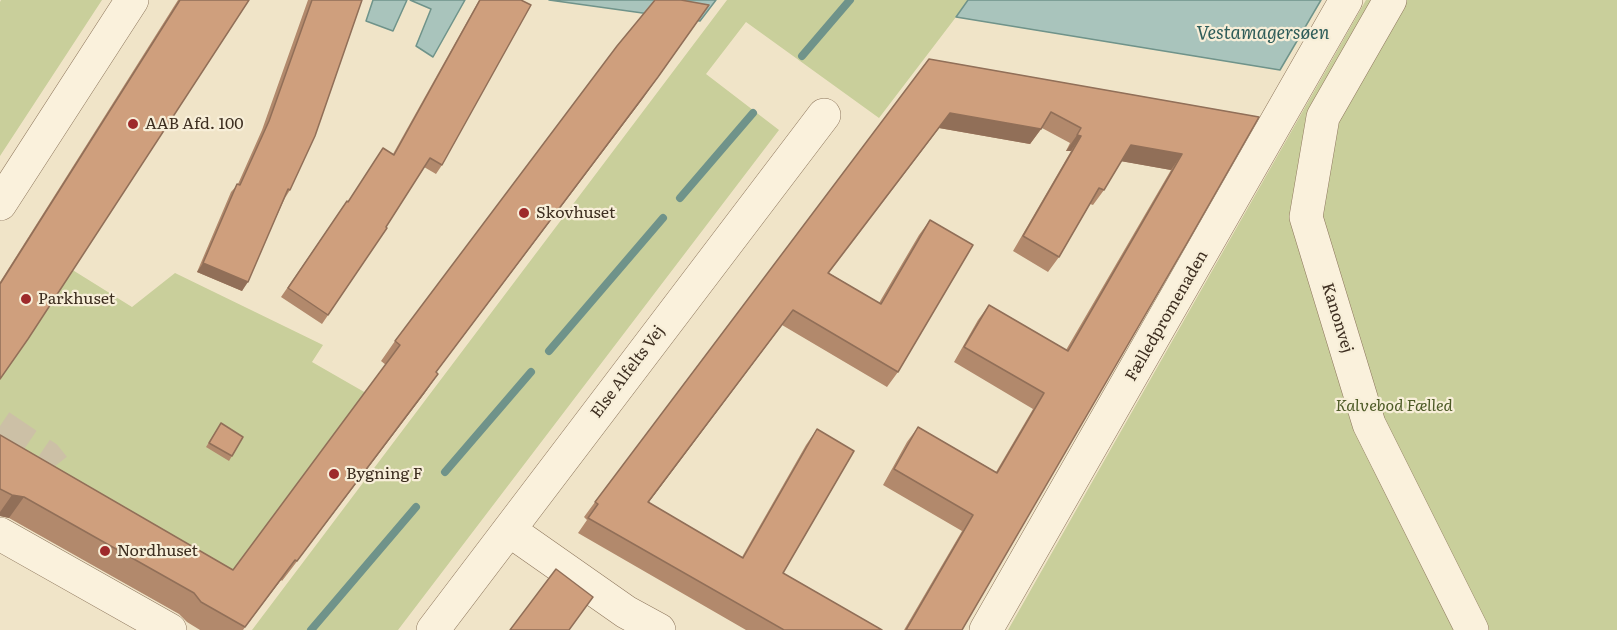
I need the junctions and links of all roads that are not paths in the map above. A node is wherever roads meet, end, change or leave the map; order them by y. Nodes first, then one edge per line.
1 (132, 0) edge
2 (1346, 0) edge
3 (1390, 0) edge
4 (824, 115) dead end
5 (0, 204) edge
6 (509, 530) junction
7 (0, 534) edge
8 (170, 630) edge
9 (433, 630) edge
10 (659, 630) edge
11 (986, 630) edge
12 (1472, 630) edge

1 - 5 street
2 - 11 street, Fælledpromenaden
3 - 12 street, Kanonvej
4 - 6 street, Else Alfelts Vej
6 - 9 street, Else Alfelts Vej
6 - 10 street
7 - 8 street

